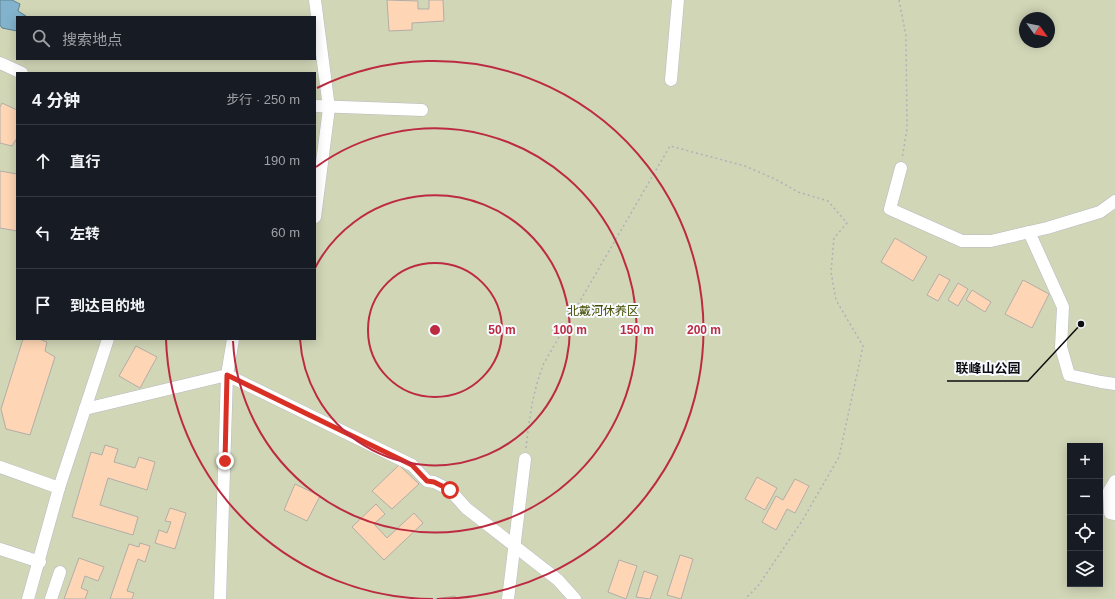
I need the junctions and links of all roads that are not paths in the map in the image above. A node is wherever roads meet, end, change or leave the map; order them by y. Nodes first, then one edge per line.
1 (315, 0) edge
2 (678, 0) edge
3 (0, 63) edge
4 (20, 72) edge
5 (671, 80) dead end
6 (329, 105) junction
7 (316, 106) edge
8 (422, 110) dead end
9 (901, 168) road end
10 (1115, 201) edge
11 (316, 209) edge
12 (1029, 232) junction
13 (108, 340) edge
14 (234, 340) edge
15 (227, 375) junction
16 (1115, 384) edge
17 (85, 409) junction
18 (525, 459) road end
19 (0, 467) edge
20 (1115, 481) edge
21 (59, 488) junction
22 (1115, 514) edge
23 (514, 545) junction
24 (0, 549) edge
25 (40, 562) junction
26 (60, 572) dead end
27 (28, 599) edge
28 (51, 599) edge
29 (220, 599) edge
30 (508, 599) edge
31 (575, 599) edge

1 - 6 street
2 - 5 street
3 - 4 street
6 - 7 street
6 - 8 street
6 - 11 street
9 - 12 street
10 - 12 street
12 - 16 street
13 - 17 street
14 - 15 street
15 - 17 street
15 - 23 street
15 - 29 street
17 - 21 street
18 - 23 street
19 - 21 street
20 - 22 street
21 - 25 street
23 - 30 street
23 - 31 street
24 - 25 street
25 - 27 street
26 - 28 street

